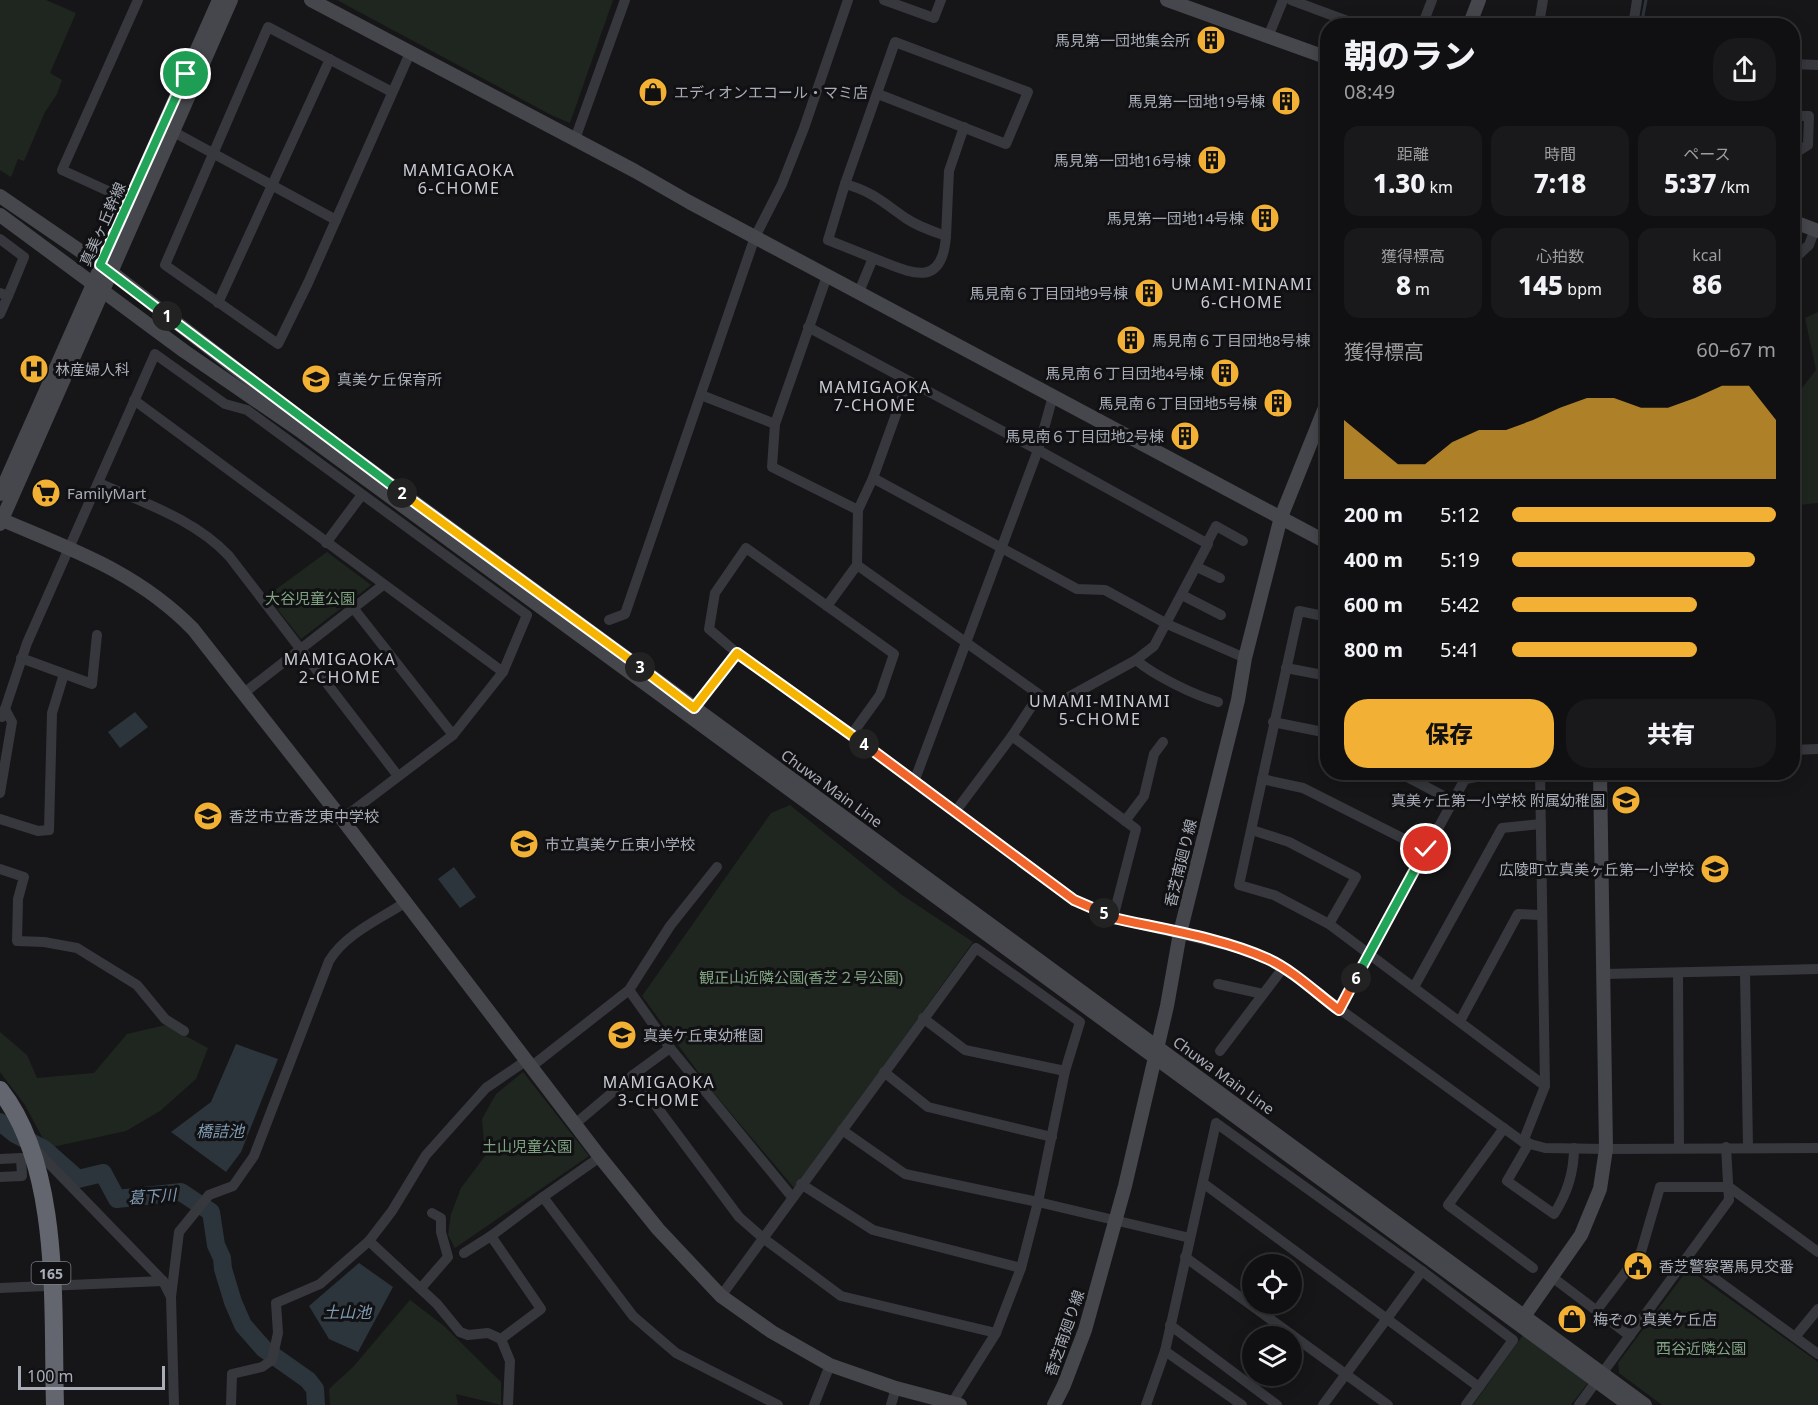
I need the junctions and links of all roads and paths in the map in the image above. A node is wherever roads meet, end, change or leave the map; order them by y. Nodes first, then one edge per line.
1 (138, 0) edge
2 (219, 0) edge
3 (231, 0) edge
4 (311, 0) edge
5 (625, 0) edge
6 (848, 0) edge
7 (884, 0) edge
8 (941, 0) edge
9 (1167, 0) edge
10 (1283, 0) edge
11 (1292, 0) edge
12 (1432, 0) edge
13 (1479, 0) edge
14 (1543, 0) edge
15 (1637, 0) edge
16 (1340, 18) edge
17 (1425, 18) edge
18 (1472, 18) edge
19 (1540, 18) edge
20 (1635, 18) edge
21 (1268, 37) junction
22 (410, 53) junction
23 (1320, 55) edge
24 (330, 59) junction
25 (1800, 64) edge
26 (1818, 64) edge
27 (392, 92) junction
28 (878, 94) junction
29 (1800, 116) edge
30 (964, 127) junction
31 (172, 131) junction
32 (575, 139) junction
33 (1800, 150) edge
34 (213, 154) junction
35 (846, 184) junction
36 (272, 186) junction
37 (0, 196) edge
38 (130, 201) junction
39 (0, 215) edge
40 (336, 220) junction
41 (1800, 224) edge
42 (1816, 230) edge
43 (946, 236) junction
44 (755, 237) junction
45 (0, 239) edge
46 (1800, 253) edge
47 (873, 258) junction
48 (105, 268) junction
49 (827, 276) junction
50 (98, 287) junction
51 (859, 292) junction
52 (4, 294) edge
53 (218, 303) junction
54 (0, 314) edge
55 (808, 327) junction
56 (908, 381) junction
57 (701, 395) junction
58 (1053, 396) junction
59 (134, 400) junction
60 (1320, 420) edge
61 (775, 424) junction
62 (1038, 450) junction
63 (873, 478) junction
64 (99, 483) junction
65 (0, 494) edge
66 (361, 496) junction
67 (858, 510) junction
68 (1281, 518) junction
69 (1, 521) edge
70 (1320, 539) edge
71 (1243, 541) dead end
72 (326, 543) junction
73 (1207, 543) junction
74 (70, 548) junction
75 (1000, 549) junction
76 (857, 565) junction
77 (1197, 567) junction
78 (1220, 578) dead end
79 (383, 585) junction
80 (1182, 595) junction
81 (826, 606) junction
82 (354, 609) junction
83 (1221, 615) dead end
84 (1320, 615) edge
85 (609, 620) dead end
86 (1167, 624) junction
87 (97, 635) dead end
88 (965, 642) junction
89 (300, 649) junction
90 (737, 653) junction
91 (21, 658) junction
92 (1245, 658) junction
93 (1136, 660) junction
94 (1286, 668) junction
95 (503, 672) junction
96 (64, 674) junction
97 (1320, 674) edge
98 (244, 693) junction
99 (1039, 695) junction
100 (1218, 702) dead end
101 (694, 708) junction
102 (3, 713) edge
103 (1273, 722) junction
104 (1320, 731) edge
105 (852, 734) junction
106 (453, 735) junction
107 (1012, 736) junction
108 (1162, 742) dead end
109 (1818, 749) edge
110 (1800, 750) edge
111 (398, 776) junction
112 (1262, 779) junction
113 (1413, 780) edge
114 (1464, 780) edge
115 (1540, 780) edge
116 (1600, 780) edge
117 (914, 782) junction
118 (0, 794) edge
119 (1452, 801) junction
120 (955, 812) junction
121 (0, 819) edge
122 (342, 819) junction
123 (1125, 821) junction
124 (1541, 824) junction
125 (1252, 830) junction
126 (1426, 849) junction
127 (717, 867) dead end
128 (0, 869) edge
129 (406, 902) junction
130 (1541, 915) junction
131 (1113, 918) junction
132 (1329, 924) junction
133 (1179, 933) junction
134 (1370, 954) junction
135 (1283, 968) junction
136 (1818, 969) edge
137 (1745, 972) junction
138 (1604, 974) junction
139 (1678, 974) junction
140 (1218, 984) dead end
141 (1414, 987) junction
142 (629, 990) junction
143 (1263, 994) junction
144 (1339, 1010) junction
145 (923, 1018) junction
146 (1460, 1021) junction
147 (184, 1031) dead end
148 (670, 1048) junction
149 (1220, 1051) dead end
150 (1155, 1052) junction
151 (529, 1063) junction
152 (1065, 1071) junction
153 (884, 1072) junction
154 (633, 1075) junction
155 (1545, 1086) junction
156 (0, 1090) edge
157 (575, 1124) junction
158 (1504, 1128) junction
159 (842, 1130) junction
160 (1052, 1137) junction
161 (1526, 1142) junction
162 (29, 1144) junction
163 (1726, 1147) junction
164 (1748, 1147) junction
165 (1574, 1148) junction
166 (1679, 1148) junction
167 (1818, 1148) edge
168 (1606, 1149) junction
169 (600, 1157) junction
170 (0, 1159) edge
171 (0, 1177) edge
172 (1203, 1183) junction
173 (801, 1184) junction
174 (1729, 1187) junction
175 (543, 1197) junction
176 (792, 1197) junction
177 (1038, 1202) junction
178 (432, 1213) dead end
179 (1115, 1220) junction
180 (491, 1236) junction
181 (763, 1238) junction
182 (1190, 1238) junction
183 (369, 1241) junction
184 (1818, 1252) edge
185 (464, 1253) dead end
186 (1185, 1257) junction
187 (1688, 1259) junction
188 (1021, 1268) junction
189 (1533, 1268) dead end
190 (1422, 1271) junction
191 (1552, 1277) junction
192 (163, 1281) junction
193 (52, 1286) junction
194 (0, 1288) edge
195 (421, 1288) junction
196 (721, 1296) junction
197 (171, 1297) junction
198 (1818, 1309) edge
199 (1596, 1311) junction
200 (1387, 1319) junction
201 (1521, 1320) junction
202 (1170, 1325) junction
203 (996, 1333) junction
204 (1630, 1336) junction
205 (1794, 1337) junction
206 (501, 1339) junction
207 (1165, 1351) junction
208 (1818, 1354) edge
209 (830, 1365) junction
210 (1346, 1374) junction
211 (1600, 1378) junction
212 (1479, 1387) junction
213 (896, 1388) junction
214 (956, 1404) edge
215 (55, 1405) edge
216 (174, 1405) edge
217 (231, 1405) edge
218 (508, 1405) edge
219 (778, 1405) edge
220 (814, 1405) edge
221 (891, 1405) edge
222 (1054, 1405) edge
223 (1146, 1405) edge
224 (1242, 1405) edge
225 (1277, 1405) edge
226 (1323, 1405) edge
227 (1388, 1405) edge
228 (1466, 1405) edge
229 (1579, 1405) edge
230 (1629, 1405) edge
231 (1645, 1405) edge

1 - 38 street
2 - 38 street, 真美ヶ丘幹線
3 - 31 street, 真美ヶ丘幹線
4 - 22 street
5 - 32 street
6 - 44 street
7 - 8 street
9 - 21 street
10 - 21 street
11 - 16 street
12 - 17 street
13 - 18 street
14 - 19 street
15 - 20 street
21 - 23 street
22 - 27 street
22 - 32 street
24 - 27 street
24 - 34 street
24 - 36 street
25 - 26 street
27 - 40 street
28 - 30 street
28 - 30 street
28 - 35 street
29 - 33 street
30 - 43 street
31 - 34 street
31 - 48 street, 真美ヶ丘幹線
32 - 44 street
34 - 36 street
34 - 53 street
35 - 43 street
35 - 47 street
36 - 40 street
36 - 53 street
37 - 48 street, Chuwa Main Line
38 - 48 street, 真美ヶ丘幹線
39 - 50 street, Chuwa Main Line
40 - 53 street
41 - 42 street
42 - 46 street
43 - 47 street
44 - 49 street
44 - 57 street
45 - 52 street
47 - 51 street
48 - 50 street, 真美ヶ丘幹線
48 - 101 street, Chuwa Main Line
49 - 51 street
49 - 55 street
50 - 65 street, 真美ヶ丘幹線
50 - 69 street, 真美ヶ丘幹線
50 - 150 street, Chuwa Main Line
51 - 58 street
52 - 54 street
55 - 56 street
55 - 61 street
56 - 62 street
56 - 63 street
57 - 61 street
57 - 85 street
58 - 62 street
58 - 68 street
59 - 64 street
59 - 66 street
59 - 72 street
60 - 68 street, 香芝南廻り線
61 - 67 street
62 - 73 street
62 - 75 street
63 - 67 street
63 - 75 street
64 - 74 street
64 - 89 street
66 - 72 street
66 - 95 street
67 - 76 street
68 - 70 street
68 - 92 street, 香芝南廻り線
69 - 74 street
71 - 73 street
72 - 79 street
73 - 77 street
74 - 91 street
74 - 98 street
75 - 86 street
75 - 88 street
76 - 81 street
76 - 88 street
77 - 78 street
77 - 80 street
79 - 82 street
79 - 95 street
80 - 83 street
80 - 86 street
81 - 90 street
81 - 105 street
82 - 89 street
82 - 106 street
84 - 94 street
86 - 92 street
86 - 93 street
87 - 96 street
88 - 99 street
88 - 117 street
89 - 98 street
89 - 111 street
90 - 101 street
90 - 105 street
91 - 96 street
91 - 102 street
92 - 133 street, 香芝南廻り線
93 - 99 street
93 - 100 street
94 - 97 street
94 - 103 street
95 - 106 street
96 - 121 street
98 - 122 street
99 - 107 street
101 - 150 street, Chuwa Main Line
102 - 118 street
103 - 104 street
103 - 112 street
105 - 117 street
106 - 111 street
107 - 120 street
107 - 123 street
108 - 123 street
109 - 110 street
111 - 122 street
112 - 125 street
112 - 126 street
113 - 119 street
114 - 119 street
115 - 124 street
116 - 138 street
117 - 120 street
119 - 126 street
120 - 131 street
122 - 129 street
123 - 131 street
124 - 130 street
124 - 141 street
125 - 132 street
125 - 132 street
126 - 134 street
127 - 142 street
128 - 147 street
129 - 151 street
129 - 197 street
130 - 146 street
130 - 155 street
131 - 133 street
132 - 134 street
133 - 135 street
133 - 150 street, 香芝南廻り線
134 - 141 street
134 - 144 street
135 - 143 street
135 - 144 street
136 - 137 street
137 - 139 street
137 - 164 street
138 - 139 street
138 - 168 street
139 - 166 street
140 - 143 street
141 - 146 street
142 - 148 street
142 - 151 street
143 - 149 street
144 - 158 street
145 - 152 street
145 - 152 street
145 - 153 street
146 - 155 street
148 - 154 street
148 - 176 street
150 - 179 street, 香芝南廻り線
150 - 201 street, Chuwa Main Line
151 - 157 street
151 - 183 street
152 - 160 street
153 - 159 street
153 - 160 street
154 - 157 street
154 - 181 street
155 - 161 street
156 - 162 highway, 165
157 - 169 street
158 - 161 street
158 - 189 street
159 - 173 street
159 - 177 street
160 - 177 street
161 - 165 street
161 - 165 street
162 - 192 street
162 - 193 highway, 165
163 - 164 street
163 - 166 street
163 - 174 street
164 - 167 street
165 - 168 street
166 - 168 street
168 - 191 street
169 - 175 street
169 - 196 street
170 - 171 street
172 - 182 street
172 - 190 street
172 - 200 street
173 - 176 street
173 - 188 street
174 - 184 street
174 - 187 street
174 - 199 street
175 - 180 street
175 - 219 street
176 - 181 street
177 - 179 street
177 - 188 street
178 - 195 street
179 - 182 street
179 - 222 street, 香芝南廻り線
180 - 185 street
180 - 206 street
181 - 196 street
181 - 203 street
182 - 186 street
183 - 195 street
183 - 217 street
186 - 202 street
186 - 210 street
187 - 204 street
187 - 205 street
188 - 203 street
190 - 200 street
190 - 212 street
191 - 199 street
191 - 201 street
192 - 193 street
192 - 197 street
193 - 194 street
193 - 215 highway, 165
195 - 206 street
196 - 209 street
197 - 216 street
198 - 205 street
199 - 204 street
200 - 210 street
200 - 212 street
201 - 211 street, Chuwa Main Line
202 - 207 street
202 - 225 street
203 - 214 street
204 - 211 street
205 - 208 street
206 - 218 street
207 - 223 street
207 - 224 street
209 - 213 street
209 - 220 street
210 - 226 street
210 - 227 street
211 - 229 street
211 - 230 street, Chuwa Main Line
211 - 231 street, Chuwa Main Line
212 - 228 street
213 - 214 street
213 - 221 street

